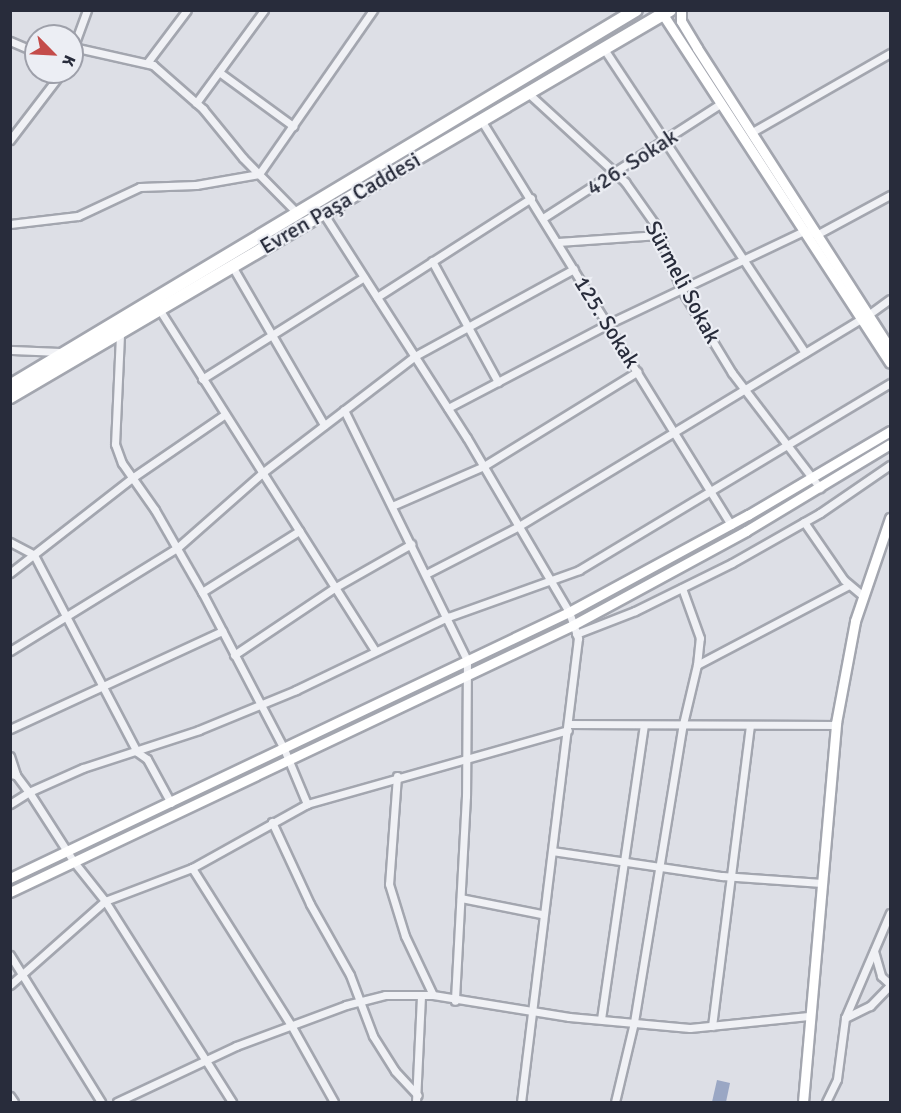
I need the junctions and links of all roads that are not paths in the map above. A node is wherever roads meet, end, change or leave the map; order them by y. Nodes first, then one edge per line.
1 (187, 10) edge
2 (264, 10) edge
3 (636, 10) edge
4 (681, 10) edge
5 (371, 11) edge
6 (664, 12) edge
7 (10, 41) edge
8 (24, 47) edge
9 (604, 49) junction
10 (84, 51) edge
11 (891, 53) edge
12 (147, 63) junction
13 (219, 72) junction
14 (53, 84) edge
15 (528, 93) junction
16 (196, 103) junction
17 (720, 104) junction
18 (482, 120) junction
19 (293, 126) junction
20 (754, 131) junction
21 (10, 140) edge
22 (664, 141) junction
23 (615, 173) junction
24 (259, 174) junction
25 (891, 195) edge
26 (531, 198) junction
27 (323, 213) junction
28 (298, 214) junction
29 (543, 218) junction
30 (10, 224) edge
31 (804, 231) junction
32 (818, 234) junction
33 (659, 235) junction
34 (558, 242) junction
35 (746, 259) junction
36 (432, 261) junction
37 (232, 266) junction
38 (574, 269) junction
39 (364, 277) junction
40 (681, 289) junction
41 (377, 297) junction
42 (891, 299) edge
43 (159, 309) junction
44 (865, 317) junction
45 (608, 324) junction
46 (466, 328) junction
47 (120, 335) junction
48 (270, 336) junction
49 (891, 349) edge
50 (10, 350) edge
51 (67, 353) junction
52 (805, 353) junction
53 (415, 356) junction
54 (891, 363) edge
55 (637, 372) junction
56 (202, 379) junction
57 (498, 382) junction
58 (891, 383) edge
59 (10, 386) edge
60 (745, 390) junction
61 (10, 397) edge
62 (448, 408) junction
63 (344, 410) junction
64 (224, 415) junction
65 (324, 425) junction
66 (674, 431) junction
67 (891, 431) edge
68 (891, 444) edge
69 (787, 445) junction
70 (891, 465) edge
71 (484, 466) junction
72 (262, 473) junction
73 (813, 477) junction
74 (132, 478) junction
75 (820, 488) junction
76 (711, 492) junction
77 (392, 506) junction
78 (891, 518) edge
79 (804, 522) junction
80 (731, 525) junction
81 (519, 526) junction
82 (299, 531) junction
83 (10, 542) edge
84 (411, 544) junction
85 (177, 548) junction
86 (34, 555) junction
87 (10, 573) edge
88 (426, 574) junction
89 (551, 580) junction
90 (849, 585) junction
91 (334, 588) junction
92 (682, 588) junction
93 (202, 592) junction
94 (862, 595) junction
95 (569, 612) junction
96 (67, 613) junction
97 (448, 617) junction
98 (575, 629) junction
99 (222, 632) junction
100 (10, 651) edge
101 (375, 651) junction
102 (234, 655) junction
103 (467, 660) junction
104 (697, 665) junction
105 (468, 672) junction
106 (103, 687) junction
107 (259, 705) junction
108 (683, 724) junction
109 (644, 725) junction
110 (836, 725) junction
111 (569, 727) junction
112 (750, 727) junction
113 (10, 729) edge
114 (284, 749) junction
115 (138, 753) junction
116 (10, 756) edge
117 (466, 757) junction
118 (288, 760) junction
119 (13, 774) edge
120 (397, 776) junction
121 (29, 792) junction
122 (171, 803) junction
123 (10, 804) edge
124 (307, 804) junction
125 (272, 822) junction
126 (552, 851) junction
127 (69, 852) junction
128 (74, 862) junction
129 (626, 862) junction
130 (659, 867) junction
131 (192, 868) junction
132 (731, 877) junction
133 (10, 878) edge
134 (822, 883) junction
135 (10, 892) edge
136 (461, 898) junction
137 (105, 901) junction
138 (891, 913) edge
139 (542, 914) junction
140 (874, 951) junction
141 (10, 955) edge
142 (21, 974) junction
143 (10, 985) edge
144 (891, 985) edge
145 (434, 995) junction
146 (421, 996) junction
147 (361, 1001) junction
148 (455, 1001) junction
149 (533, 1010) junction
150 (808, 1016) junction
151 (845, 1018) junction
152 (601, 1019) junction
153 (634, 1022) junction
154 (291, 1025) junction
155 (712, 1026) junction
156 (206, 1060) junction
157 (10, 1096) edge
158 (417, 1099) edge
159 (14, 1102) edge
160 (100, 1102) edge
161 (117, 1102) edge
162 (232, 1102) edge
163 (334, 1102) edge
164 (520, 1102) edge
165 (615, 1102) edge
166 (803, 1102) edge
167 (826, 1102) edge

1 - 12 street
2 - 13 street
3 - 28 highway, Evren Paşa Caddesi
4 - 20 street
5 - 19 street
6 - 9 highway, Evren Paşa Caddesi
6 - 17 street
7 - 8 street
9 - 15 highway, Evren Paşa Caddesi
9 - 22 street
10 - 12 street
11 - 20 street
12 - 16 street
13 - 16 street
13 - 19 street
14 - 21 street
15 - 18 highway, Evren Paşa Caddesi
15 - 23 street, Sürmeli Sokak
16 - 24 street
17 - 22 street, 426. Sokak
17 - 31 street
18 - 26 street, 125. Sokak
18 - 27 highway, Evren Paşa Caddesi
19 - 24 street
20 - 32 street
22 - 23 street, 426. Sokak
22 - 35 street
23 - 29 street, 426. Sokak
23 - 33 street, Sürmeli Sokak
24 - 28 street
24 - 30 street
25 - 32 street
26 - 29 street, 125. Sokak
26 - 36 street
27 - 37 highway, Evren Paşa Caddesi
27 - 39 street
28 - 51 highway, Evren Paşa Caddesi
29 - 34 street, 125. Sokak
31 - 32 street
31 - 35 street
31 - 44 street
32 - 44 street
33 - 34 street
33 - 40 street, Sürmeli Sokak
34 - 38 street, 125. Sokak
35 - 40 street
35 - 52 street
36 - 41 street
36 - 46 street
37 - 43 highway, Evren Paşa Caddesi
37 - 48 street
38 - 45 street, 125. Sokak
38 - 46 street
39 - 41 street
39 - 48 street
40 - 45 street
40 - 60 street, Sürmeli Sokak
41 - 53 street
42 - 44 street
43 - 47 highway, Evren Paşa Caddesi
43 - 56 street
44 - 49 street
44 - 52 street
44 - 54 street
45 - 55 street, 125. Sokak
45 - 57 street
46 - 53 street
46 - 57 street
47 - 61 highway, Evren Paşa Caddesi
47 - 74 street
48 - 56 street
48 - 65 street
50 - 51 street
51 - 59 highway, Evren Paşa Caddesi
52 - 60 street
53 - 62 street
53 - 63 street
55 - 66 street, 125. Sokak
55 - 71 street
56 - 64 street
57 - 62 street
58 - 69 street
60 - 66 street
60 - 69 street, Sürmeli Sokak
62 - 71 street
63 - 65 street
63 - 77 street
64 - 72 street
64 - 74 street
65 - 72 street
66 - 76 street, 125. Sokak
66 - 81 street
67 - 73 street
68 - 75 street
69 - 73 street, Sürmeli Sokak
69 - 76 street
70 - 79 street
71 - 77 street
71 - 81 street
72 - 82 street
72 - 85 street
73 - 75 street, Sürmeli Sokak
73 - 80 street
74 - 85 street
74 - 86 street
75 - 98 street
76 - 80 street, 125. Sokak
76 - 89 street
77 - 84 street
78 - 94 street
79 - 90 street
79 - 92 street
80 - 95 street
81 - 88 street
81 - 89 street
82 - 91 street
82 - 93 street
83 - 86 street
84 - 88 street
84 - 91 street
85 - 93 street
85 - 96 street
86 - 87 street
86 - 96 street
88 - 97 street
89 - 95 street
89 - 97 street
90 - 94 street
90 - 104 street
91 - 101 street
91 - 102 street
92 - 98 street
92 - 104 street
93 - 99 street
94 - 110 street
95 - 98 street
95 - 103 street
96 - 100 street
96 - 106 street
97 - 101 street
97 - 103 street
98 - 105 street
98 - 111 street
99 - 102 street
99 - 106 street
101 - 107 street
102 - 107 street
103 - 105 street
103 - 114 street
104 - 108 street
105 - 117 street
105 - 118 street
106 - 113 street
106 - 115 street
107 - 114 street
107 - 115 street
108 - 109 street
108 - 112 street
108 - 130 street
109 - 111 street
109 - 129 street
110 - 112 street
110 - 134 street
111 - 117 street
111 - 126 street
112 - 132 street
114 - 118 street
114 - 122 street
115 - 121 street
115 - 122 street
116 - 119 street
117 - 120 street
117 - 136 street
118 - 124 street
118 - 128 street
119 - 121 street
120 - 124 street
120 - 145 street
121 - 123 street
121 - 127 street
122 - 127 street
124 - 125 street
125 - 131 street
125 - 147 street
126 - 129 street
126 - 139 street
127 - 128 street
127 - 133 street
128 - 135 street
128 - 137 street
129 - 130 street
129 - 152 street
130 - 132 street
130 - 153 street
131 - 137 street
131 - 154 street
132 - 134 street
132 - 155 street
134 - 150 street
136 - 139 street
136 - 148 street
137 - 142 street
137 - 156 street
138 - 140 street
139 - 149 street
140 - 144 street
140 - 151 street
141 - 142 street
142 - 143 street
142 - 160 street
144 - 151 street
145 - 146 street
145 - 148 street
146 - 147 street
146 - 158 street
147 - 154 street
147 - 158 street
148 - 149 street
149 - 152 street
149 - 164 street
150 - 155 street
150 - 166 street
151 - 167 street
152 - 153 street
153 - 155 street
153 - 165 street
154 - 156 street
154 - 163 street
156 - 161 street
156 - 162 street
157 - 159 street

